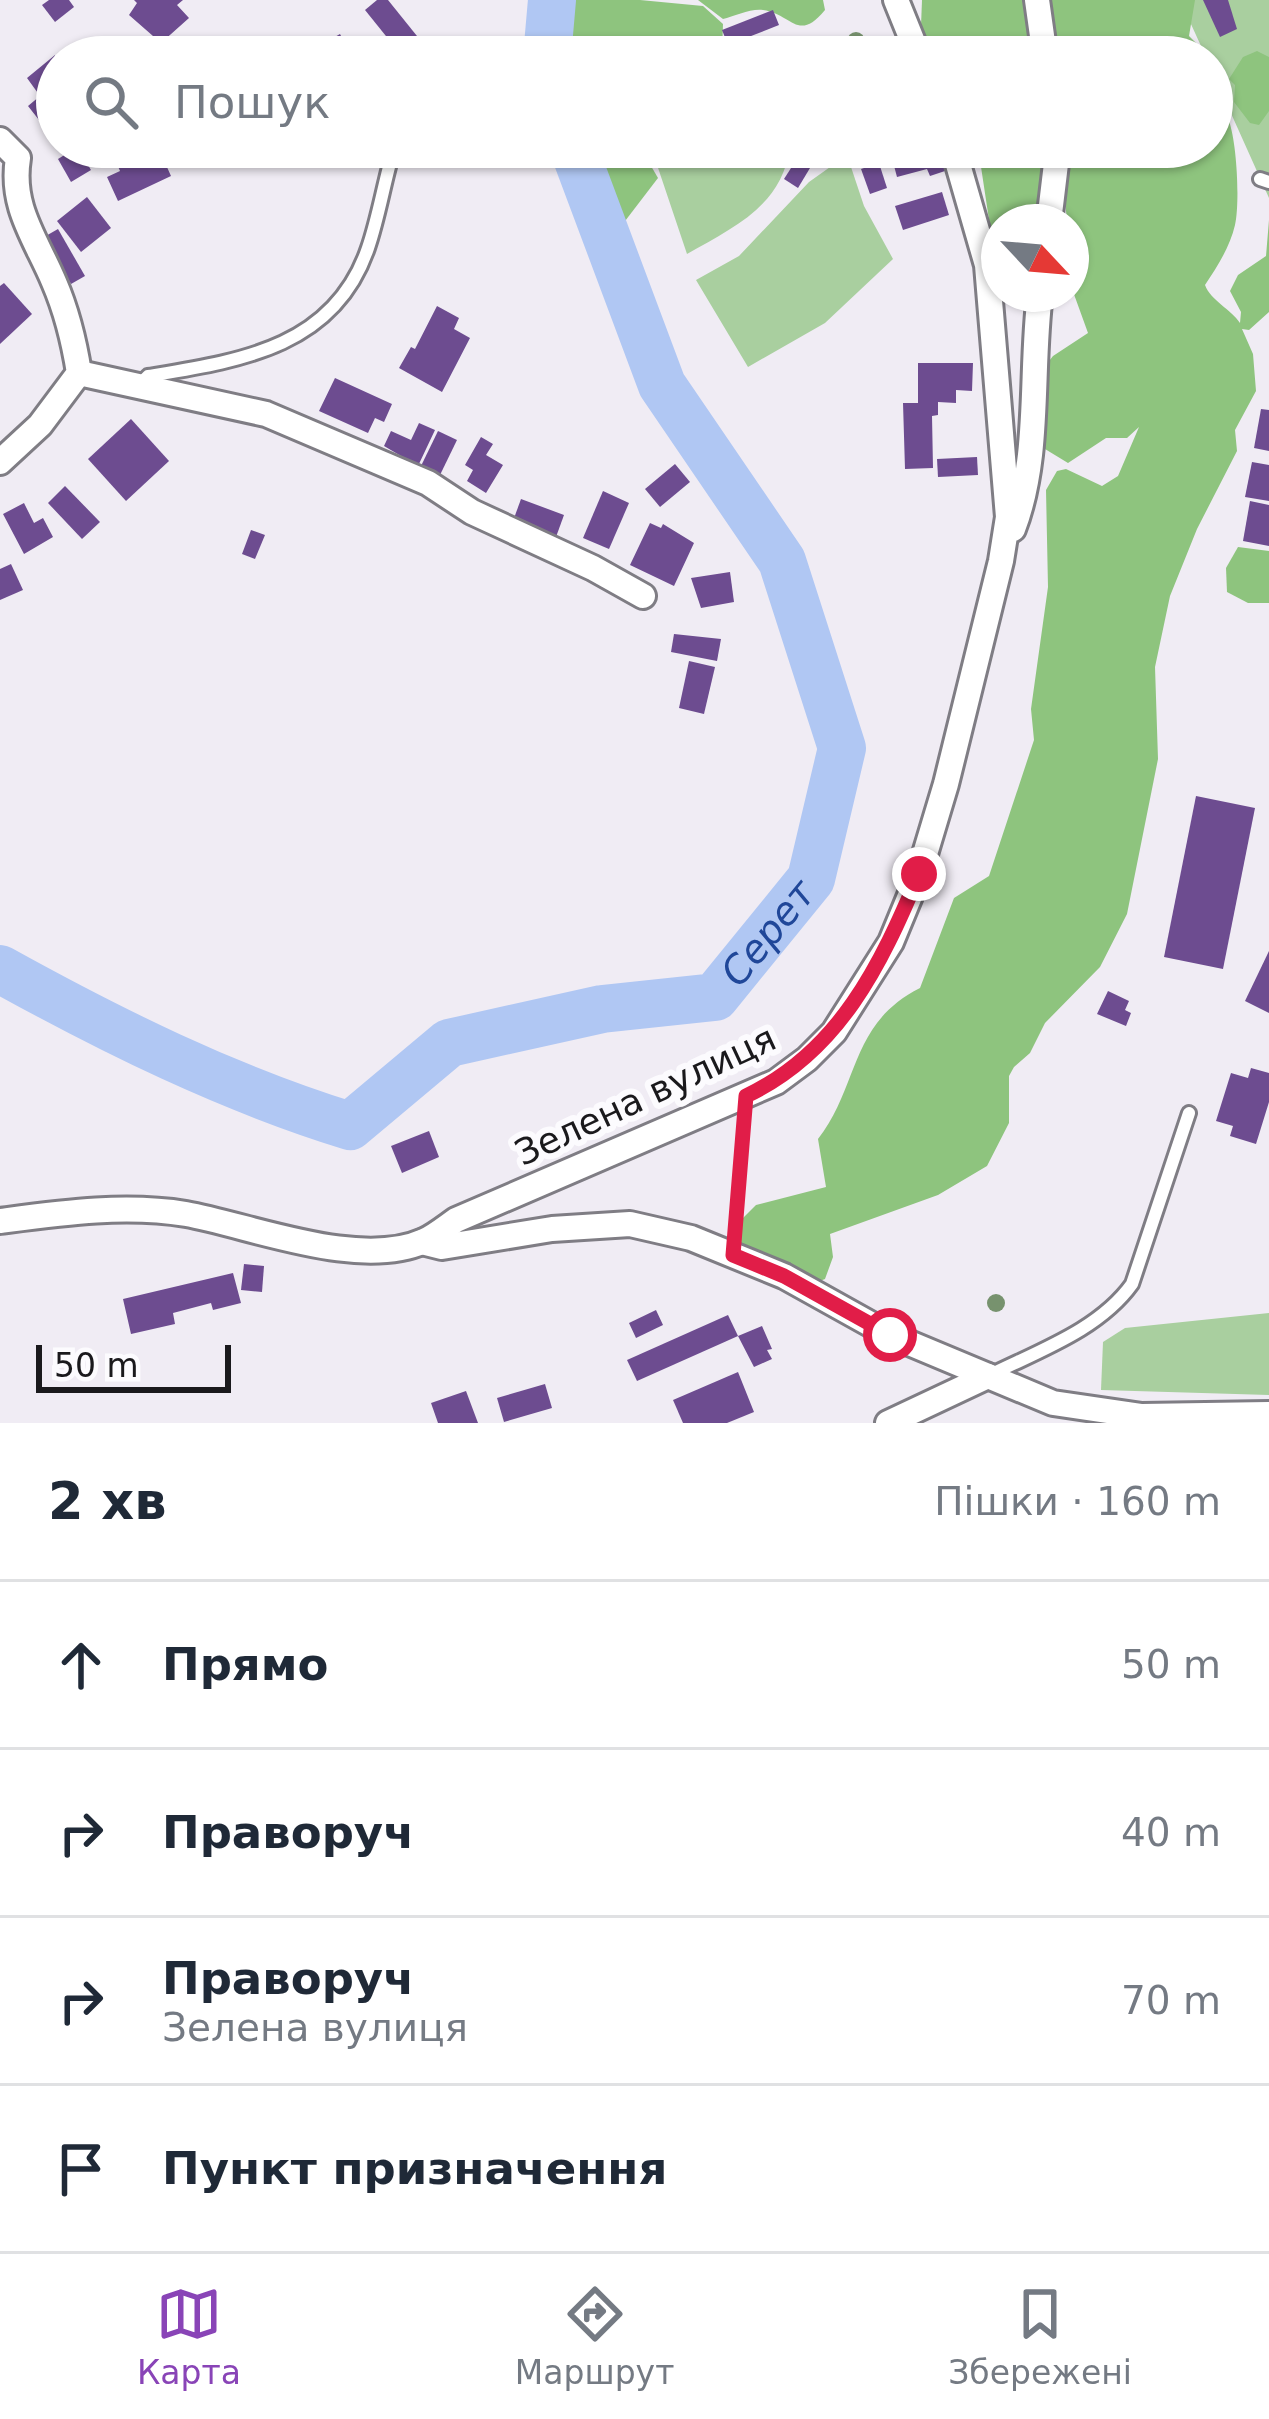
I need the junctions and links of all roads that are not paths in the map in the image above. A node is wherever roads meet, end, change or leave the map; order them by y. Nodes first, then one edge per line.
1 (896, 0) edge
2 (1037, 0) edge
3 (911, 36) edge
4 (1043, 36) edge
5 (0, 140) edge
6 (388, 168) edge
7 (959, 168) edge
8 (1055, 168) edge
9 (1051, 204) edge
10 (1039, 312) edge
11 (79, 373) junction
12 (138, 386) junction
13 (0, 462) edge
14 (1001, 560) junction
15 (643, 596) dead end
16 (1189, 1113) dead end
17 (0, 1221) edge
18 (422, 1242) junction
19 (988, 1376) junction
20 (1269, 1414) edge
21 (888, 1423) edge

1 - 3 street
2 - 4 street
5 - 11 street
6 - 12 lane
7 - 14 street, Зелена вулиця
8 - 9 street
10 - 14 street
11 - 12 street
11 - 13 street
12 - 15 street
14 - 18 street, Зелена вулиця
16 - 19 lane
17 - 18 street, Зелена вулиця
18 - 19 street
19 - 20 street
19 - 21 street

